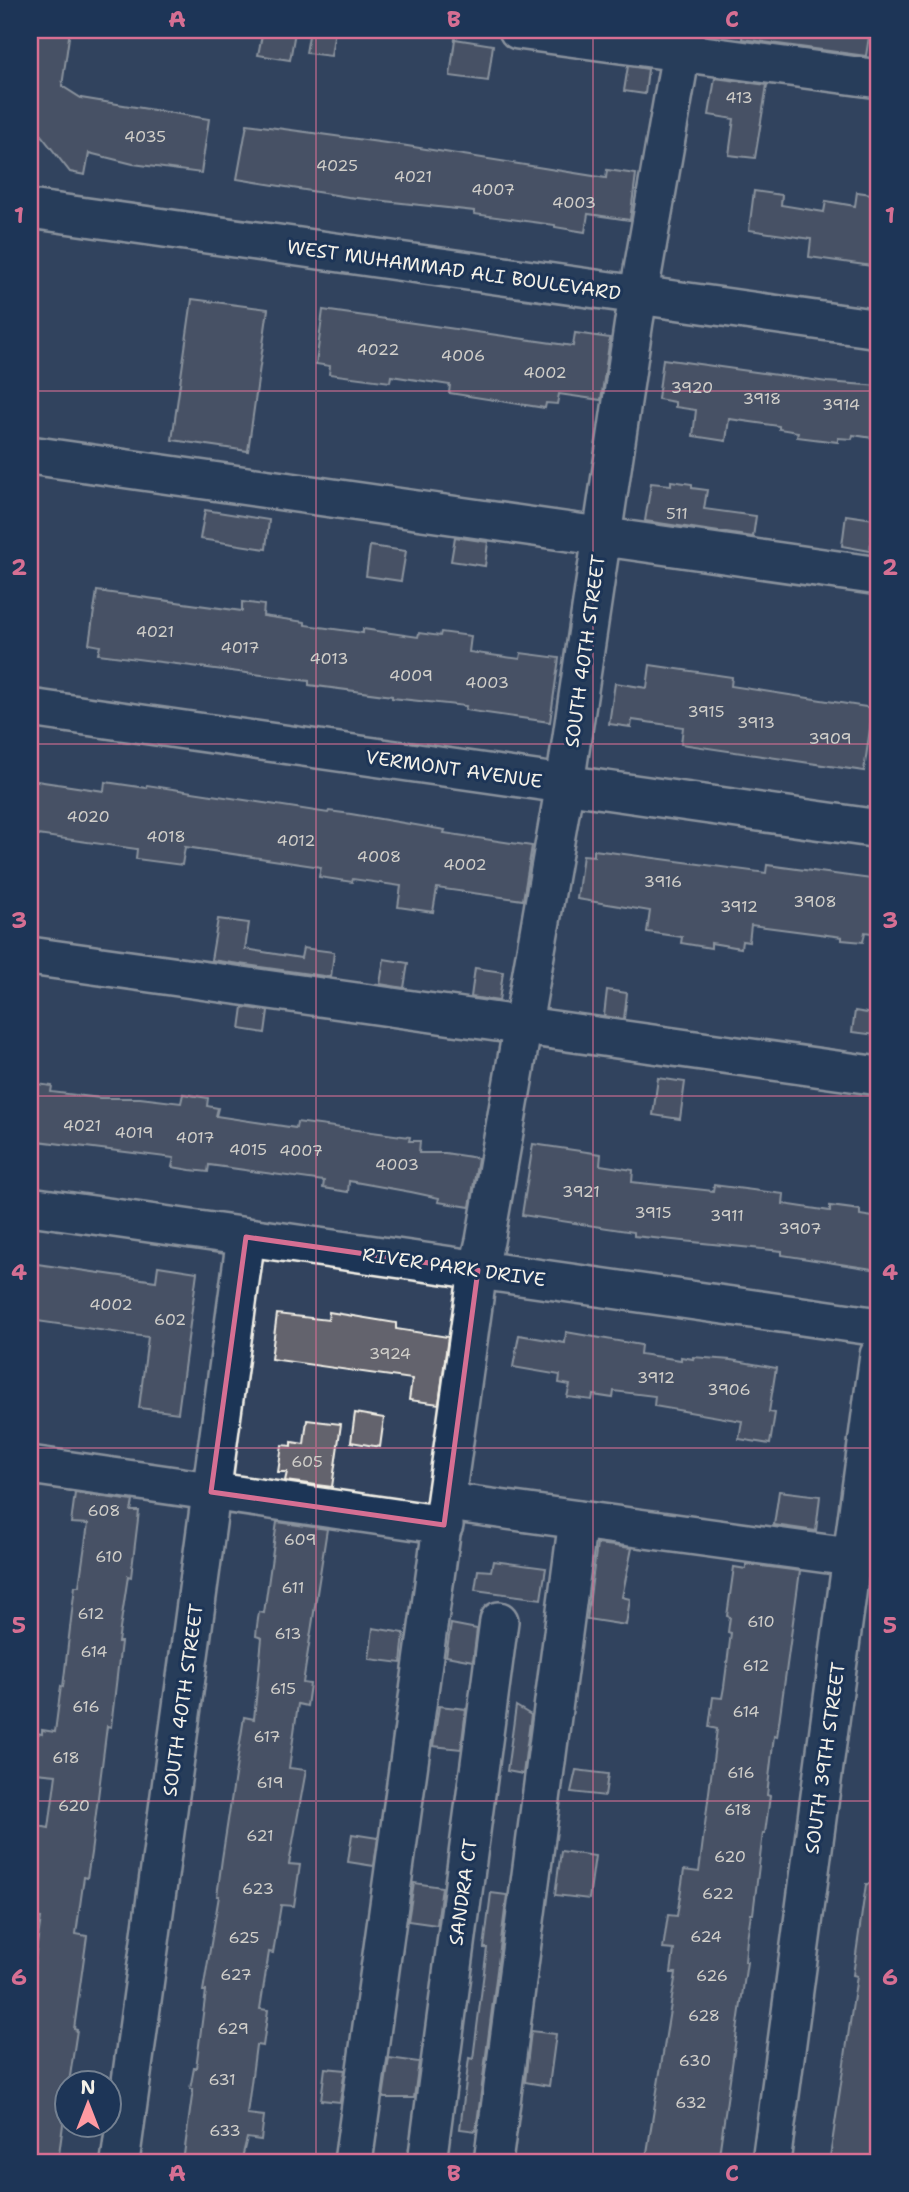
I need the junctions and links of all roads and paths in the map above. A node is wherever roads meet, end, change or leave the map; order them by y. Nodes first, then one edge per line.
1 (518, 30) edge
2 (683, 42) edge
3 (879, 79) edge
4 (30, 209) edge
5 (639, 296) junction
6 (879, 330) edge
7 (30, 455) edge
8 (602, 536) junction
9 (879, 576) edge
10 (30, 708) edge
11 (565, 784) junction
12 (879, 829) edge
13 (30, 956) edge
14 (524, 1026) junction
15 (879, 1076) edge
16 (30, 1206) edge
17 (246, 1237) junction
18 (478, 1270) junction
19 (879, 1327) edge
20 (879, 1355) edge
21 (30, 1465) edge
22 (211, 1492) junction
23 (446, 1514) junction
24 (578, 1520) junction
25 (866, 1560) edge
26 (499, 1622) dead end
27 (121, 2162) edge
28 (353, 2162) edge
29 (427, 2162) edge
30 (493, 2162) edge
31 (771, 2162) edge

1 - 2 street
2 - 3 street
2 - 5 street, SOUTH 40TH STREET
4 - 5 street, WEST MUHAMMAD ALI BOULEVARD
5 - 6 street, WEST MUHAMMAD ALI BOULEVARD
5 - 8 street, SOUTH 40TH STREET
7 - 8 street
8 - 9 street
8 - 11 street, SOUTH 40TH STREET
10 - 11 street, VERMONT AVENUE
11 - 12 street, VERMONT AVENUE
11 - 14 street, SOUTH 40TH STREET
13 - 14 street
14 - 15 street
14 - 18 street, SOUTH 40TH STREET
16 - 17 street, RIVER PARK DRIVE
17 - 18 street, RIVER PARK DRIVE
17 - 22 street, SOUTH 40TH STREET
18 - 19 street, RIVER PARK DRIVE
18 - 23 street, SOUTH 40TH STREET
20 - 25 street, SOUTH 39TH STREET
21 - 22 street
22 - 23 street
22 - 27 street, SOUTH 40TH STREET
23 - 24 street
23 - 28 street, SOUTH 40TH STREET
24 - 25 street
24 - 30 street
25 - 31 street, SOUTH 39TH STREET
26 - 29 street, SANDRA CT

